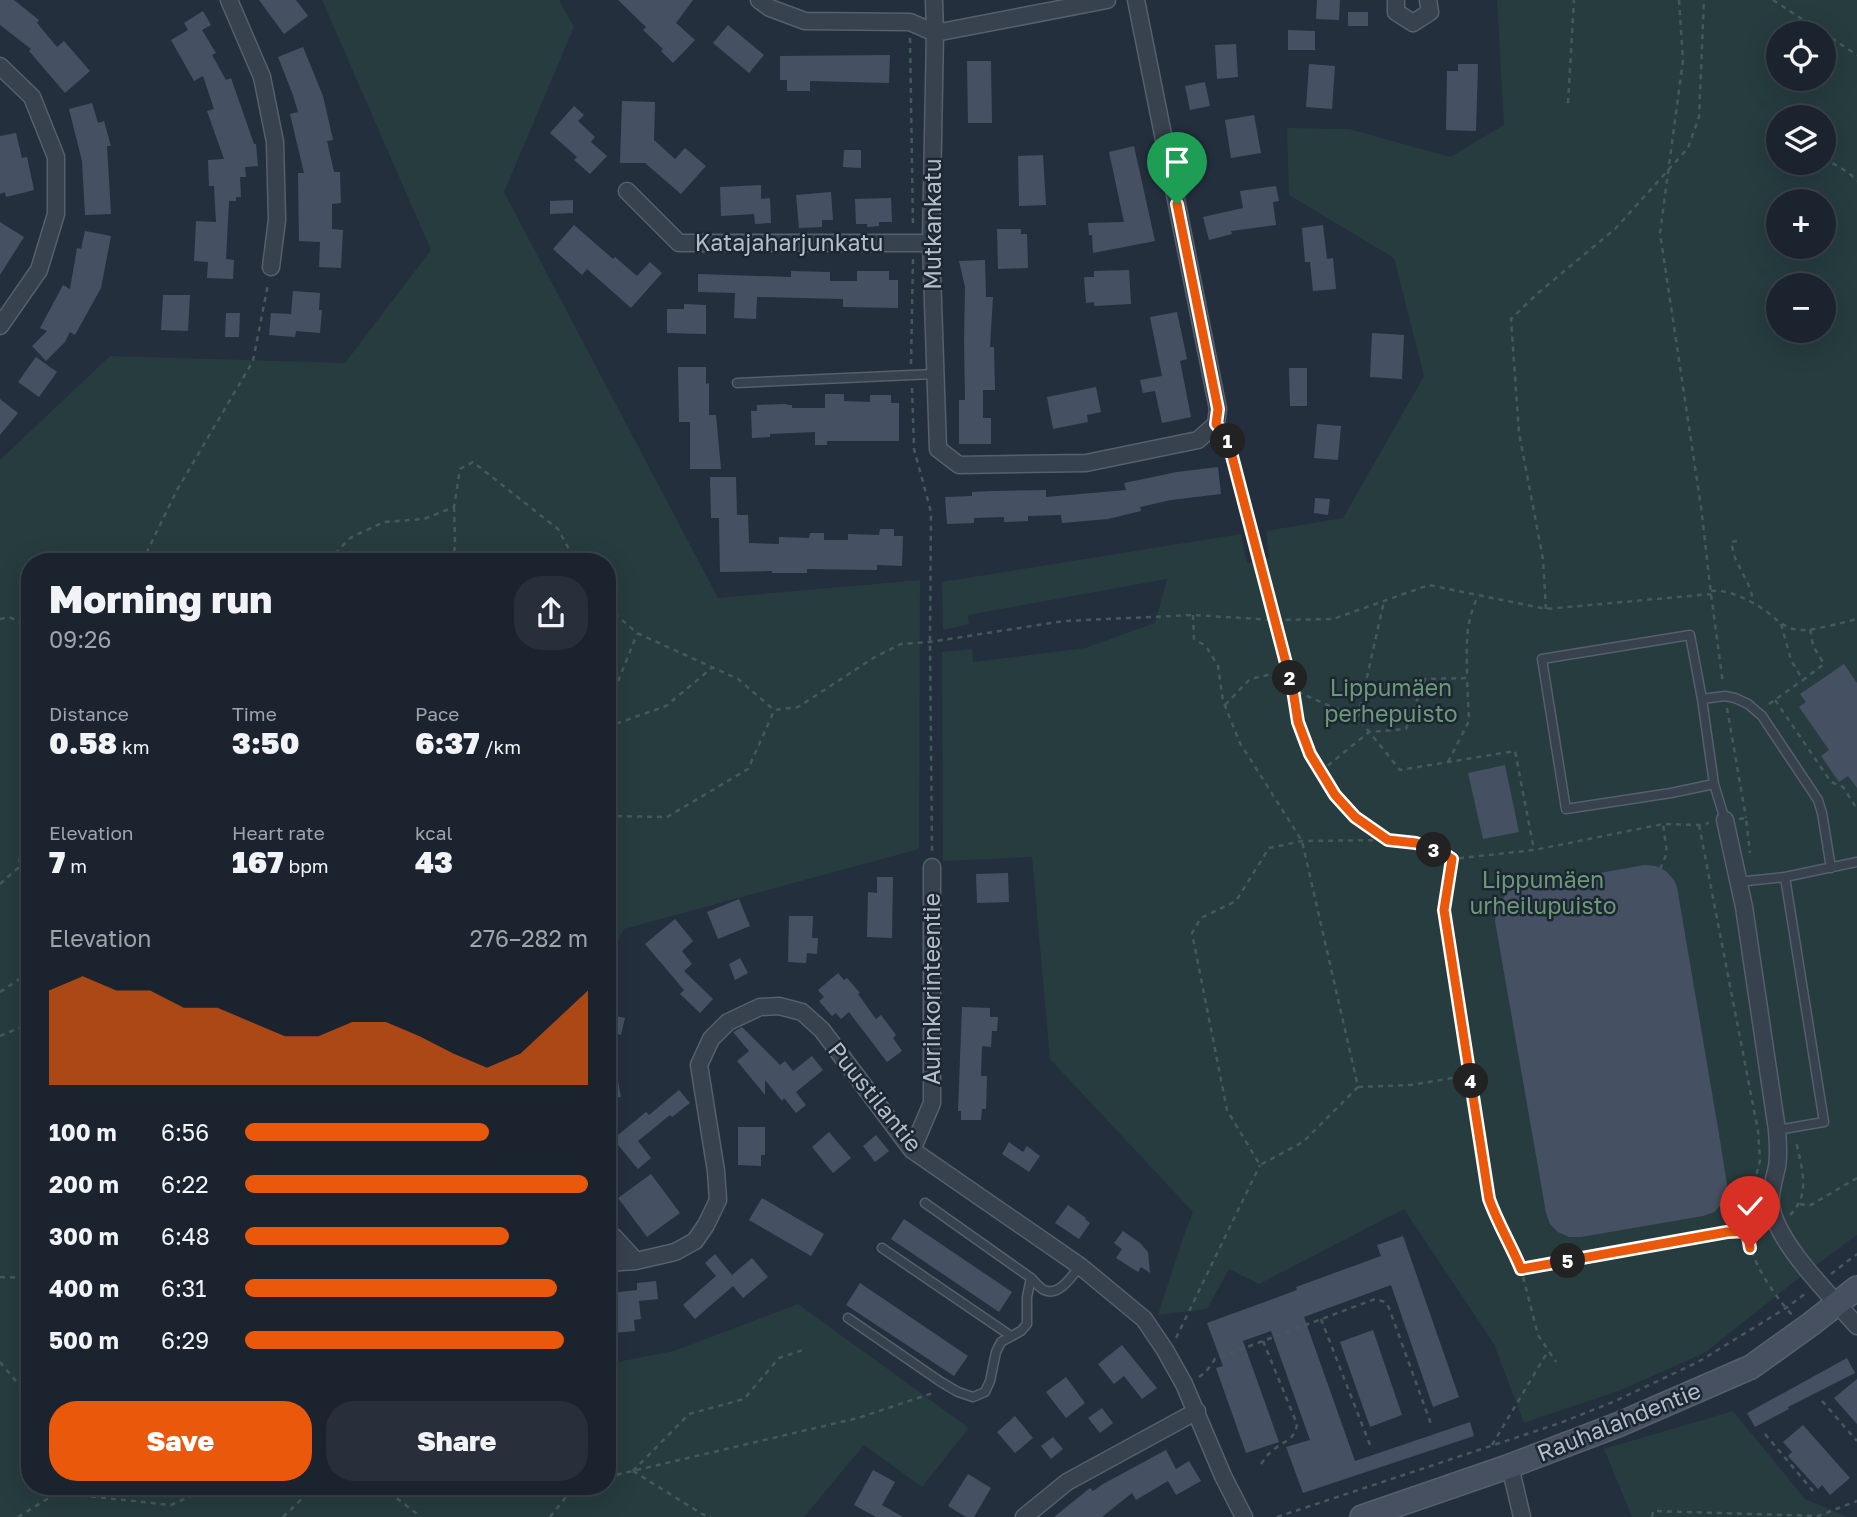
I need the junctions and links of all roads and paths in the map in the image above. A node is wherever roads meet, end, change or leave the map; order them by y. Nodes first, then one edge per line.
1 (229, 0) edge
2 (759, 0) edge
3 (934, 0) edge
4 (1107, 0) edge
5 (1136, 0) edge
6 (1396, 0) edge
7 (1428, 0) edge
8 (1574, 0) edge
9 (1679, 0) edge
10 (1704, 0) edge
11 (1773, 0) edge
12 (935, 33) junction
13 (1856, 52) edge
14 (0, 66) edge
15 (1568, 103) dead end
16 (1836, 165) edge
17 (1670, 169) junction
18 (1857, 181) edge
19 (627, 191) dead end
20 (931, 243) junction
21 (271, 267) joint
22 (0, 326) edge
23 (934, 373) junction
24 (737, 383) dead end
25 (1216, 424) junction
26 (454, 506) junction
27 (1737, 541) dead end
28 (146, 553) edge
29 (336, 553) edge
30 (455, 553) edge
31 (571, 553) edge
32 (1710, 593) junction
33 (1478, 595) junction
34 (1384, 601) junction
35 (1754, 604) junction
36 (1546, 609) junction
37 (616, 615) edge
38 (1193, 615) junction
39 (0, 619) edge
40 (1857, 619) edge
41 (1275, 620) junction
42 (21, 623) edge
43 (1781, 624) junction
44 (1810, 628) junction
45 (637, 633) junction
46 (713, 667) junction
47 (1467, 678) junction
48 (1803, 680) junction
49 (616, 686) edge
50 (1293, 690) junction
51 (1725, 696) junction
52 (1702, 699) junction
53 (1775, 700) junction
54 (1225, 705) junction
55 (1764, 707) dead end
56 (774, 710) junction
57 (1358, 718) junction
58 (616, 724) edge
59 (1369, 732) junction
60 (1448, 762) junction
61 (1320, 772) junction
62 (1714, 784) junction
63 (1857, 809) edge
64 (616, 816) edge
65 (1746, 818) dead end
66 (1725, 820) joint
67 (1663, 824) junction
68 (1388, 840) junction
69 (1301, 841) junction
70 (1534, 850) junction
71 (21, 853) edge
72 (1452, 859) junction
73 (1857, 862) edge
74 (932, 867) dead end
75 (1831, 868) junction
76 (1660, 869) dead end
77 (1785, 877) junction
78 (1738, 882) junction
79 (0, 884) edge
80 (21, 978) edge
81 (0, 992) edge
82 (21, 1027) edge
83 (0, 1035) edge
84 (1470, 1075) junction
85 (1358, 1087) junction
86 (1777, 1130) junction
87 (1758, 1131) dead end
88 (912, 1150) junction
89 (1260, 1165) junction
90 (1857, 1178) edge
91 (925, 1203) dead end
92 (1800, 1204) dead end
93 (616, 1239) edge
94 (882, 1248) dead end
95 (1857, 1254) edge
96 (636, 1262) junction
97 (616, 1263) edge
98 (1080, 1266) junction
99 (1521, 1269) junction
100 (0, 1278) edge
101 (21, 1278) edge
102 (1031, 1278) junction
103 (1819, 1283) junction
104 (1857, 1288) edge
105 (1838, 1303) junction
106 (1786, 1308) junction
107 (848, 1318) dead end
108 (1321, 1319) junction
109 (1857, 1326) edge
110 (1011, 1336) junction
111 (1263, 1341) junction
112 (803, 1350) dead end
113 (1165, 1350) junction
114 (1548, 1351) junction
115 (0, 1362) edge
116 (1556, 1362) dead end
117 (1184, 1384) junction
118 (21, 1387) edge
119 (949, 1387) junction
120 (1822, 1401) dead end
121 (1197, 1412) junction
122 (1431, 1424) dead end
123 (1765, 1434) dead end
124 (1857, 1441) edge
125 (1492, 1445) junction
126 (1370, 1446) dead end
127 (1261, 1464) dead end
128 (1510, 1466) junction
129 (634, 1471) junction
130 (616, 1475) edge
131 (1813, 1491) dead end
132 (54, 1495) edge
133 (76, 1495) edge
134 (193, 1495) edge
135 (306, 1495) edge
136 (393, 1495) edge
137 (568, 1495) edge
138 (1857, 1501) edge
139 (1818, 1516) edge
140 (18, 1517) edge
141 (283, 1517) edge
142 (421, 1517) edge
143 (550, 1517) edge
144 (711, 1517) edge
145 (1024, 1517) edge
146 (1244, 1517) edge
147 (1277, 1517) edge
148 (1362, 1517) edge
149 (1522, 1517) edge
150 (1651, 1517) edge

1 - 21 street
2 - 12 street
3 - 12 street, Mutkankatu
4 - 12 street
5 - 25 street
6 - 7 street
8 - 15 path
9 - 17 path
10 - 17 path
11 - 13 path
12 - 20 street, Mutkankatu
14 - 22 street
16 - 18 path
17 - 32 path
17 - 36 path
19 - 20 street, Katajaharjunkatu
20 - 23 street, Mutkankatu
21 - 28 path
23 - 24 lane
23 - 25 street, Mutkankatu
25 - 41 path
26 - 29 path
26 - 30 path
26 - 31 path
27 - 35 path
32 - 35 path
32 - 36 path
32 - 51 path
33 - 34 path
33 - 36 path
33 - 47 path
34 - 41 path
34 - 57 path
35 - 43 path
37 - 45 path
38 - 41 path
38 - 54 path
38 - 56 path
39 - 42 path
40 - 44 path
41 - 50 path
43 - 44 path
43 - 48 path
44 - 48 path
45 - 46 path
45 - 49 path
46 - 56 path
46 - 58 path
47 - 59 path
47 - 60 path
48 - 53 path
50 - 54 path
50 - 57 path
50 - 61 path
51 - 52 lane
51 - 65 path
51 - 75 lane
52 - 62 lane
52 - 62 lane
53 - 55 path
53 - 63 path
54 - 69 path
56 - 64 path
57 - 59 path
59 - 60 path
59 - 61 path
60 - 70 path
61 - 68 path
62 - 66 lane
66 - 78 street
67 - 70 path
67 - 76 path
67 - 87 path
68 - 69 path
68 - 72 path
69 - 85 path
69 - 89 path
70 - 72 path
71 - 79 path
72 - 84 path
73 - 75 lane
74 - 88 street, Aurinkorinteentie
75 - 77 lane
77 - 78 lane
77 - 86 lane
78 - 86 street
80 - 81 path
82 - 83 path
84 - 85 path
84 - 99 path
85 - 89 path
86 - 103 street
88 - 96 street, Puustilantie
88 - 98 street, Puustilantie
89 - 113 path
90 - 92 path
91 - 102 lane
93 - 96 street
94 - 110 lane
95 - 103 path
96 - 97 street, Puustilantie
98 - 102 lane
98 - 113 street, Puustilantie
99 - 106 path
99 - 114 path
100 - 101 path
102 - 110 lane
103 - 105 street
103 - 106 path
104 - 105 main road, Rauhalahdentie
105 - 109 street
105 - 128 main road, Rauhalahdentie
106 - 125 path
107 - 119 lane
108 - 111 path
108 - 122 path
108 - 126 path
110 - 119 lane
111 - 117 path
111 - 127 path
112 - 129 path
113 - 117 street, Puustilantie
114 - 116 path
114 - 125 path
115 - 118 path
117 - 121 street, Puustilantie
119 - 129 path
120 - 124 path
121 - 145 street
121 - 146 street, Puustilantie
123 - 131 path
125 - 147 path
128 - 148 main road, Rauhalahdentie
128 - 149 street
129 - 130 path
129 - 144 path
132 - 140 path
133 - 134 path
135 - 141 path
136 - 142 path
137 - 143 path
138 - 139 path
139 - 150 path

